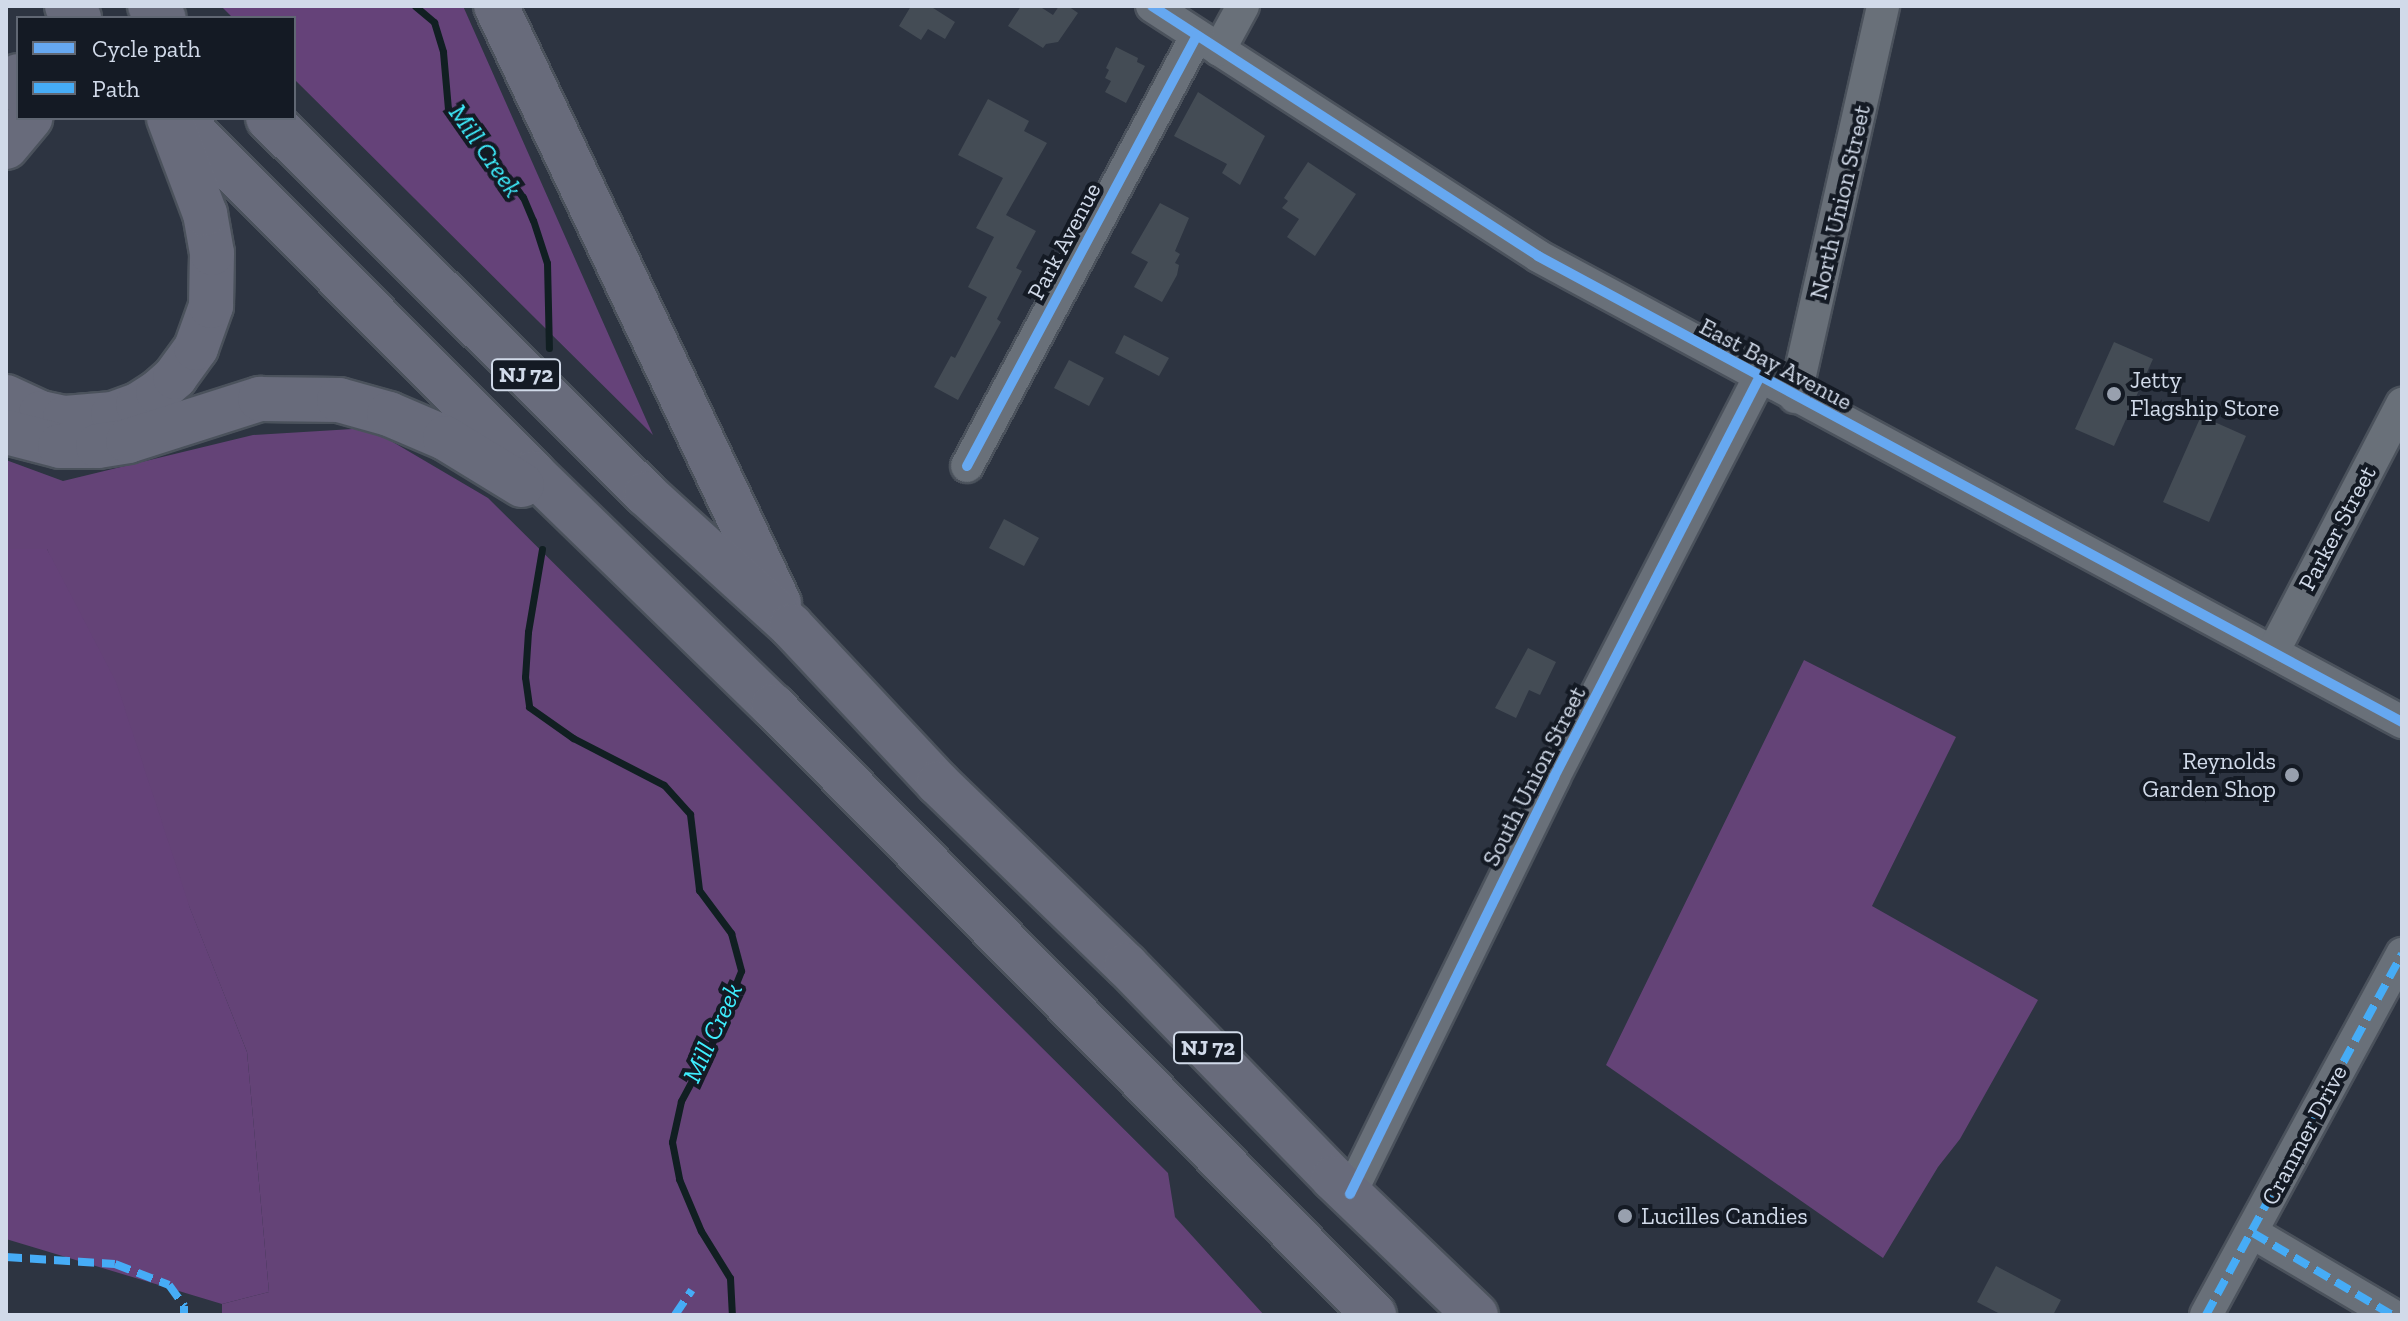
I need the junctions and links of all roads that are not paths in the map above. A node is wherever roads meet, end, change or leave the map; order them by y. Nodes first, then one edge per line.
1 (496, 6) edge
2 (1152, 6) edge
3 (1243, 6) edge
4 (1883, 6) edge
5 (1208, 43) junction
6 (28, 120) edge
7 (170, 120) edge
8 (182, 120) edge
9 (270, 120) edge
10 (6, 147) edge
11 (1759, 378) junction
12 (6, 397) edge
13 (1795, 397) junction
14 (2402, 404) edge
15 (6, 432) edge
16 (967, 466) dead end
17 (590, 526) junction
18 (791, 626) junction
19 (2273, 652) junction
20 (2402, 722) edge
21 (2402, 954) edge
22 (1350, 1194) junction
23 (2253, 1233) junction
24 (1374, 1315) edge
25 (1476, 1315) edge
26 (2206, 1315) edge
27 (2392, 1315) edge

1 - 18 highway
2 - 5 street, East Bay Avenue
3 - 5 street, Park Avenue
4 - 13 street, North Union Street
5 - 11 street, East Bay Avenue
5 - 16 street, Park Avenue
6 - 10 highway
7 - 12 highway
8 - 17 highway, NJ 72
9 - 18 highway, NJ 72
11 - 13 street, East Bay Avenue
11 - 22 street, South Union Street
13 - 19 street, East Bay Avenue
14 - 19 street, Parker Street
15 - 17 highway
17 - 24 highway, NJ 72
18 - 22 highway, NJ 72
19 - 20 street, East Bay Avenue
21 - 23 street, Cranmer Drive
22 - 25 highway, NJ 72
23 - 26 street, Cranmer Drive
23 - 27 street

